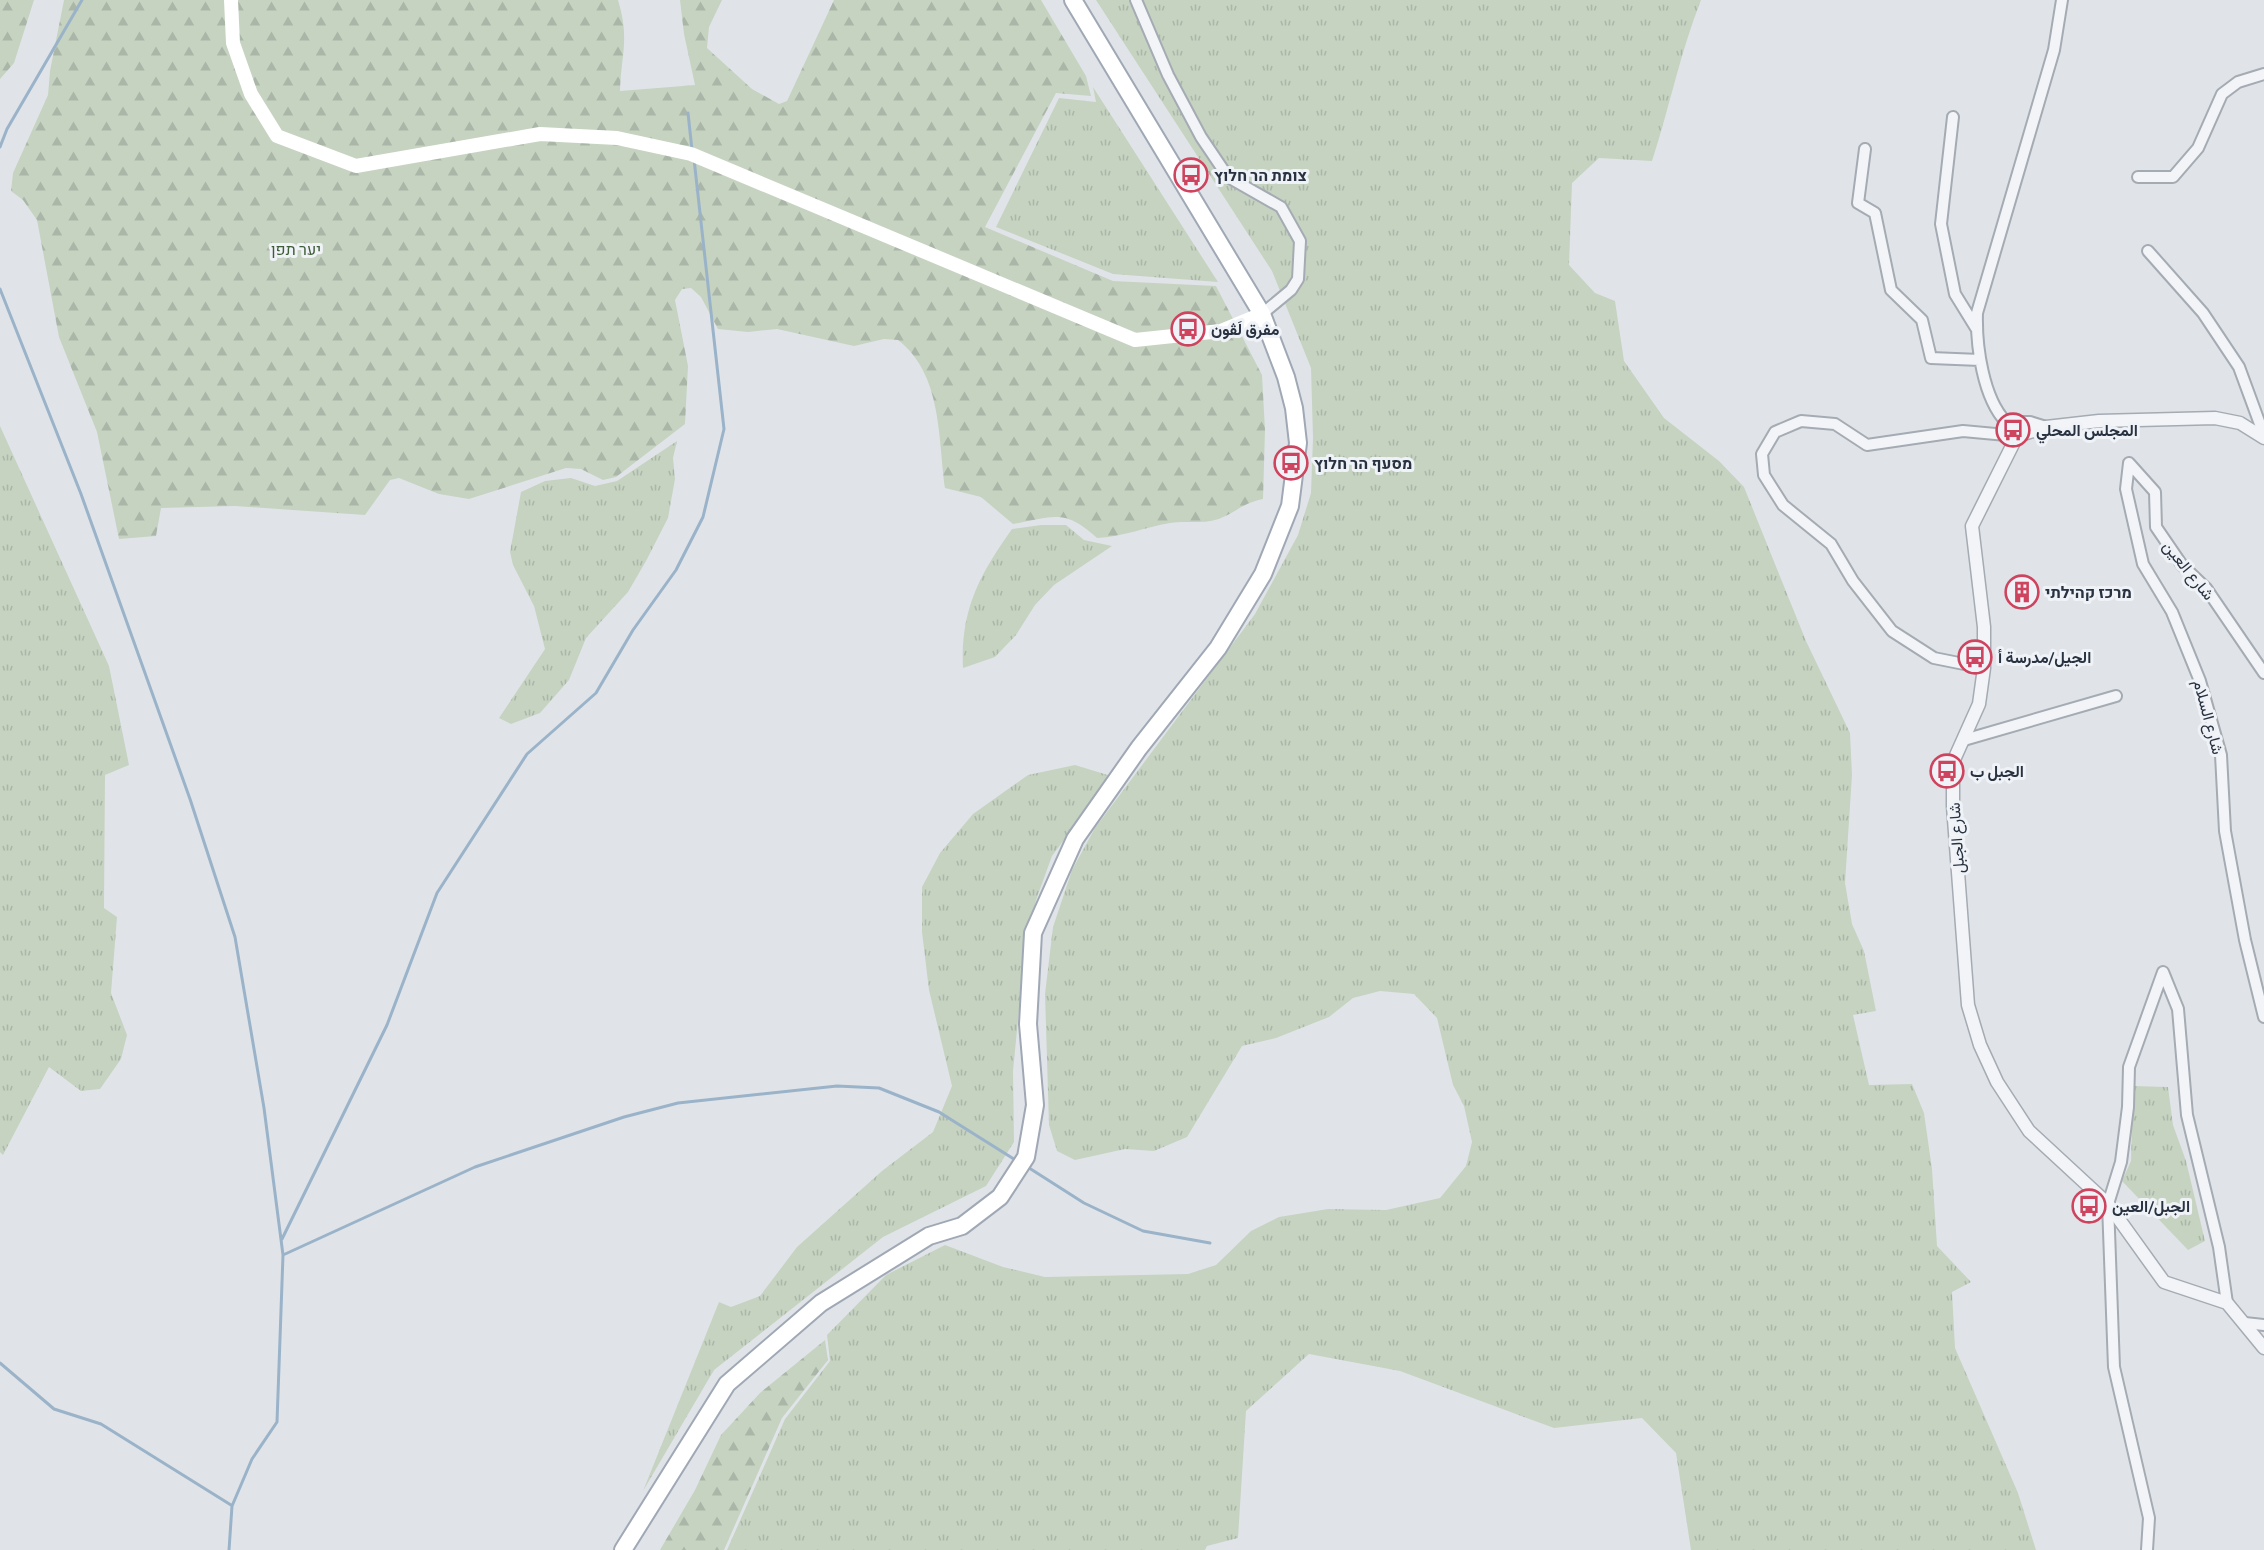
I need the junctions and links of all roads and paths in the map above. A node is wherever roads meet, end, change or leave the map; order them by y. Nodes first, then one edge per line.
1 (231, 0) edge
2 (1073, 0) edge
3 (1136, 0) edge
4 (2062, 0) edge
5 (2264, 74) edge
6 (1953, 117) dead end
7 (1865, 149) dead end
8 (2138, 177) dead end
9 (2148, 251) dead end
10 (1262, 314) junction
11 (1977, 329) junction
12 (1980, 360) junction
13 (2046, 427) junction
14 (2017, 436) junction
15 (2264, 436) edge
16 (2129, 463) joint
17 (1984, 668) junction
18 (2264, 673) edge
19 (2116, 696) dead end
20 (1964, 740) junction
21 (2264, 1017) edge
22 (2108, 1204) junction
23 (2227, 1303) junction
24 (2245, 1323) junction
25 (2264, 1325) edge
26 (2264, 1348) edge
27 (623, 1550) edge
28 (2147, 1550) edge

1 - 10 main road
2 - 10 main road
3 - 10 street
4 - 11 street
5 - 8 street
6 - 11 street
7 - 12 street
9 - 15 street
10 - 27 main road
11 - 12 street
12 - 13 street
13 - 14 street
13 - 15 street
14 - 17 street, شارع الجبل
14 - 17 street
16 - 18 street, شارع العين
16 - 21 street, شارع السلام
17 - 20 street, شارع الجبل
19 - 20 street
20 - 22 street, شارع الجبل
22 - 23 street, شارع الجبل
22 - 23 street
22 - 28 street
23 - 24 street, شارع الجبل
24 - 25 street
24 - 26 street, شارع الجبل

